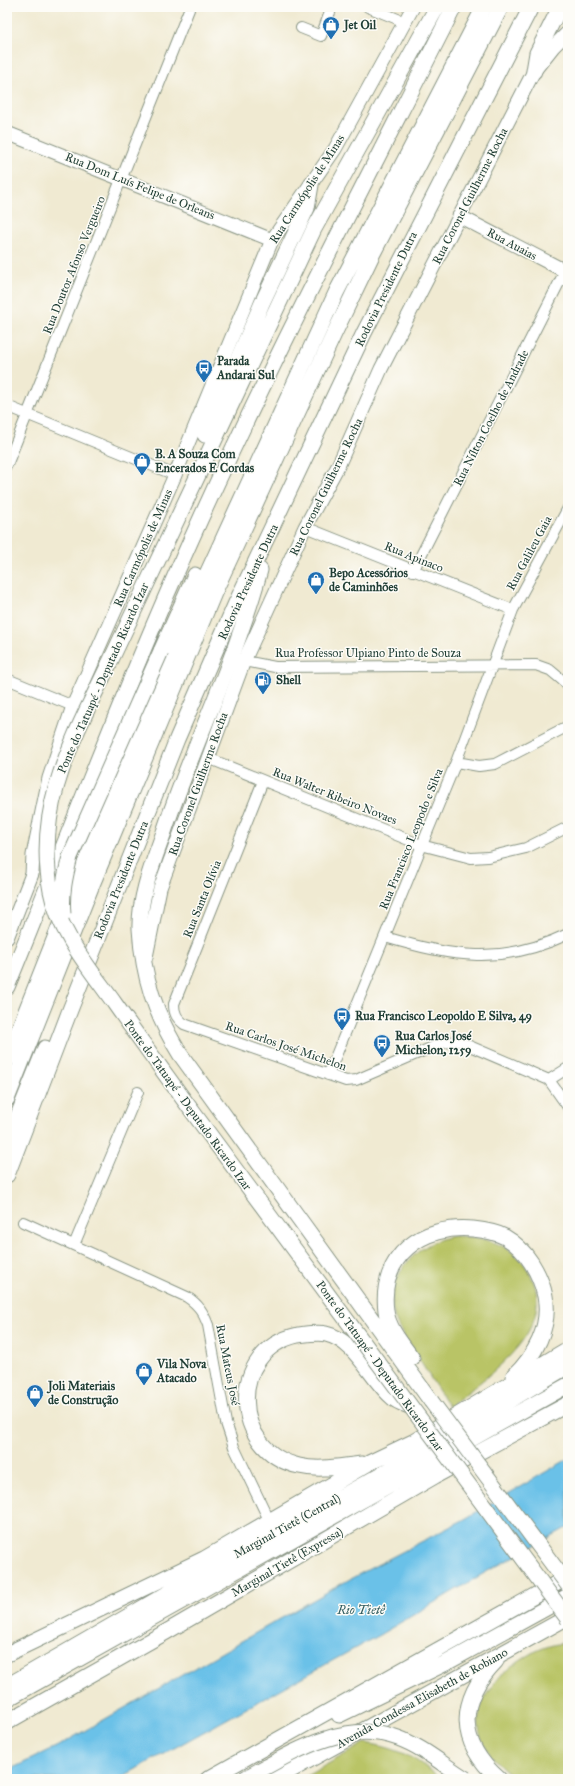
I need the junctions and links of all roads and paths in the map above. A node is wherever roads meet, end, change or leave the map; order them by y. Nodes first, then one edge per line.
1 (190, 7) edge
2 (332, 7) edge
3 (368, 7) edge
4 (413, 7) edge
5 (437, 7) edge
6 (454, 7) edge
7 (484, 7) edge
8 (501, 7) edge
9 (532, 7) edge
10 (560, 7) edge
11 (405, 22) junction
12 (301, 28) dead end
13 (568, 32) edge
14 (534, 71) junction
15 (7, 133) edge
16 (123, 179) junction
17 (311, 185) junction
18 (459, 216) junction
19 (272, 240) junction
20 (566, 268) edge
21 (7, 406) edge
22 (27, 415) junction
23 (266, 445) junction
24 (7, 465) edge
25 (175, 475) junction
26 (568, 508) edge
27 (305, 528) junction
28 (169, 534) junction
29 (268, 538) junction
30 (413, 571) junction
31 (513, 610) junction
32 (244, 661) junction
33 (493, 664) junction
34 (7, 679) edge
35 (568, 685) edge
36 (73, 706) junction
37 (568, 726) edge
38 (208, 758) junction
39 (456, 762) junction
40 (262, 781) junction
41 (568, 827) edge
42 (421, 845) junction
43 (65, 927) junction
44 (568, 934) edge
45 (99, 937) junction
46 (385, 937) junction
47 (7, 938) edge
48 (144, 968) junction
49 (7, 987) edge
50 (184, 1024) joint
51 (7, 1059) edge
52 (568, 1068) edge
53 (328, 1075) junction
54 (550, 1080) junction
55 (138, 1092) dead end
56 (7, 1099) edge
57 (568, 1107) edge
58 (7, 1143) edge
59 (7, 1175) edge
60 (23, 1222) dead end
61 (74, 1245) junction
62 (568, 1349) edge
63 (568, 1366) edge
64 (568, 1385) edge
65 (500, 1390) junction
66 (428, 1397) junction
67 (568, 1404) edge
68 (409, 1406) junction
69 (369, 1463) junction
70 (269, 1520) junction
71 (210, 1569) junction
72 (568, 1577) edge
73 (568, 1585) edge
74 (568, 1596) edge
75 (568, 1618) edge
76 (7, 1654) edge
77 (502, 1654) junction
78 (7, 1659) edge
79 (7, 1686) edge
80 (7, 1699) edge
81 (7, 1722) edge
82 (294, 1731) junction
83 (208, 1779) edge
84 (244, 1779) edge
85 (276, 1779) edge
86 (466, 1779) edge
87 (499, 1779) edge

1 - 16 street, Rua Doutor Afonso Vergueiro
2 - 12 street
3 - 11 street
4 - 11 main road, Rua Carmópolis de Minas
5 - 28 highway
6 - 49 highway
7 - 23 highway
8 - 56 highway, Rodovia Presidente Dutra
9 - 29 highway, Rodovia Presidente Dutra
10 - 14 highway
11 - 17 main road, Rua Carmópolis de Minas
13 - 14 main road, Rua Coronel Guilherme Rocha
14 - 18 main road, Rua Coronel Guilherme Rocha
15 - 16 main road, Rua Dom Luís Felipe de Orleans
16 - 19 main road, Rua Dom Luís Felipe de Orleans
16 - 22 street, Rua Doutor Afonso Vergueiro
17 - 19 main road, Rua Carmópolis de Minas
17 - 28 highway
18 - 20 main road, Rua Auaias
18 - 27 main road, Rua Coronel Guilherme Rocha
19 - 25 main road, Rua Carmópolis de Minas
20 - 30 street, Rua Nílton Coelho de Andrade
21 - 22 street
22 - 24 street, Rua Doutor Afonso Vergueiro
22 - 25 street
23 - 43 highway, bridge
23 - 51 highway
25 - 36 main road, Rua Carmópolis de Minas
26 - 31 street, Rua Galileu Gaia
27 - 30 street, Rua Apinaco
27 - 32 main road, Rua Coronel Guilherme Rocha
28 - 43 highway, Ponte do Tatuapé - Deputado Ricardo Izar, bridge
29 - 45 highway, Rodovia Presidente Dutra
29 - 48 highway, Ponte do Tatuapé - Deputado Ricardo Izar
30 - 31 street, Rua Apinaco
31 - 33 street, Rua Francisco Leopodo e Silva
32 - 33 street, Rua Professor Ulpiano Pinto de Souza
32 - 38 main road, Rua Coronel Guilherme Rocha
33 - 35 street, Rua Professor Ulpiano Pinto de Souza
33 - 39 street, Rua Francisco Leopodo e Silva
34 - 36 street
36 - 47 main road, Rua Carmópolis de Minas
37 - 39 street
38 - 40 street, Rua Walter Ribeiro Novaes
38 - 48 main road, Rua Coronel Guilherme Rocha
39 - 42 street, Rua Francisco Leopodo e Silva
40 - 42 street, Rua Walter Ribeiro Novaes
40 - 50 street, Rua Santa Olívia
41 - 42 street, Rua Walter Ribeiro Novaes
42 - 46 street, Rua Francisco Leopodo e Silva
43 - 68 highway, Ponte do Tatuapé - Deputado Ricardo Izar, bridge
44 - 46 street
45 - 58 highway
45 - 59 highway, Rodovia Presidente Dutra
46 - 53 street, Rua Francisco Leopodo e Silva
48 - 66 highway, Ponte do Tatuapé - Deputado Ricardo Izar
50 - 53 street, Rua Carlos José Michelon
52 - 54 street
53 - 54 street, Rua Carlos José Michelon
54 - 57 street
55 - 61 street
60 - 61 street, Rua Mateus José
61 - 70 street, Rua Mateus José
62 - 65 highway
63 - 71 highway, Marginal Tietê (Central)
64 - 80 highway, Marginal Tietê (Central)
65 - 66 highway
65 - 69 highway
66 - 73 highway, Ponte do Tatuapé - Deputado Ricardo Izar, bridge
67 - 81 highway, Marginal Tietê (Expressa)
68 - 69 highway
68 - 75 highway, Ponte do Tatuapé - Deputado Ricardo Izar, bridge
69 - 70 highway
70 - 76 highway
71 - 78 highway
71 - 79 highway, Marginal Tietê (Central)
72 - 82 highway
74 - 82 highway
75 - 77 highway, Avenida Condessa Elisabeth de Robiano
77 - 85 highway, Avenida Condessa Elisabeth de Robiano
77 - 87 highway
82 - 83 highway
84 - 86 highway, bridge

